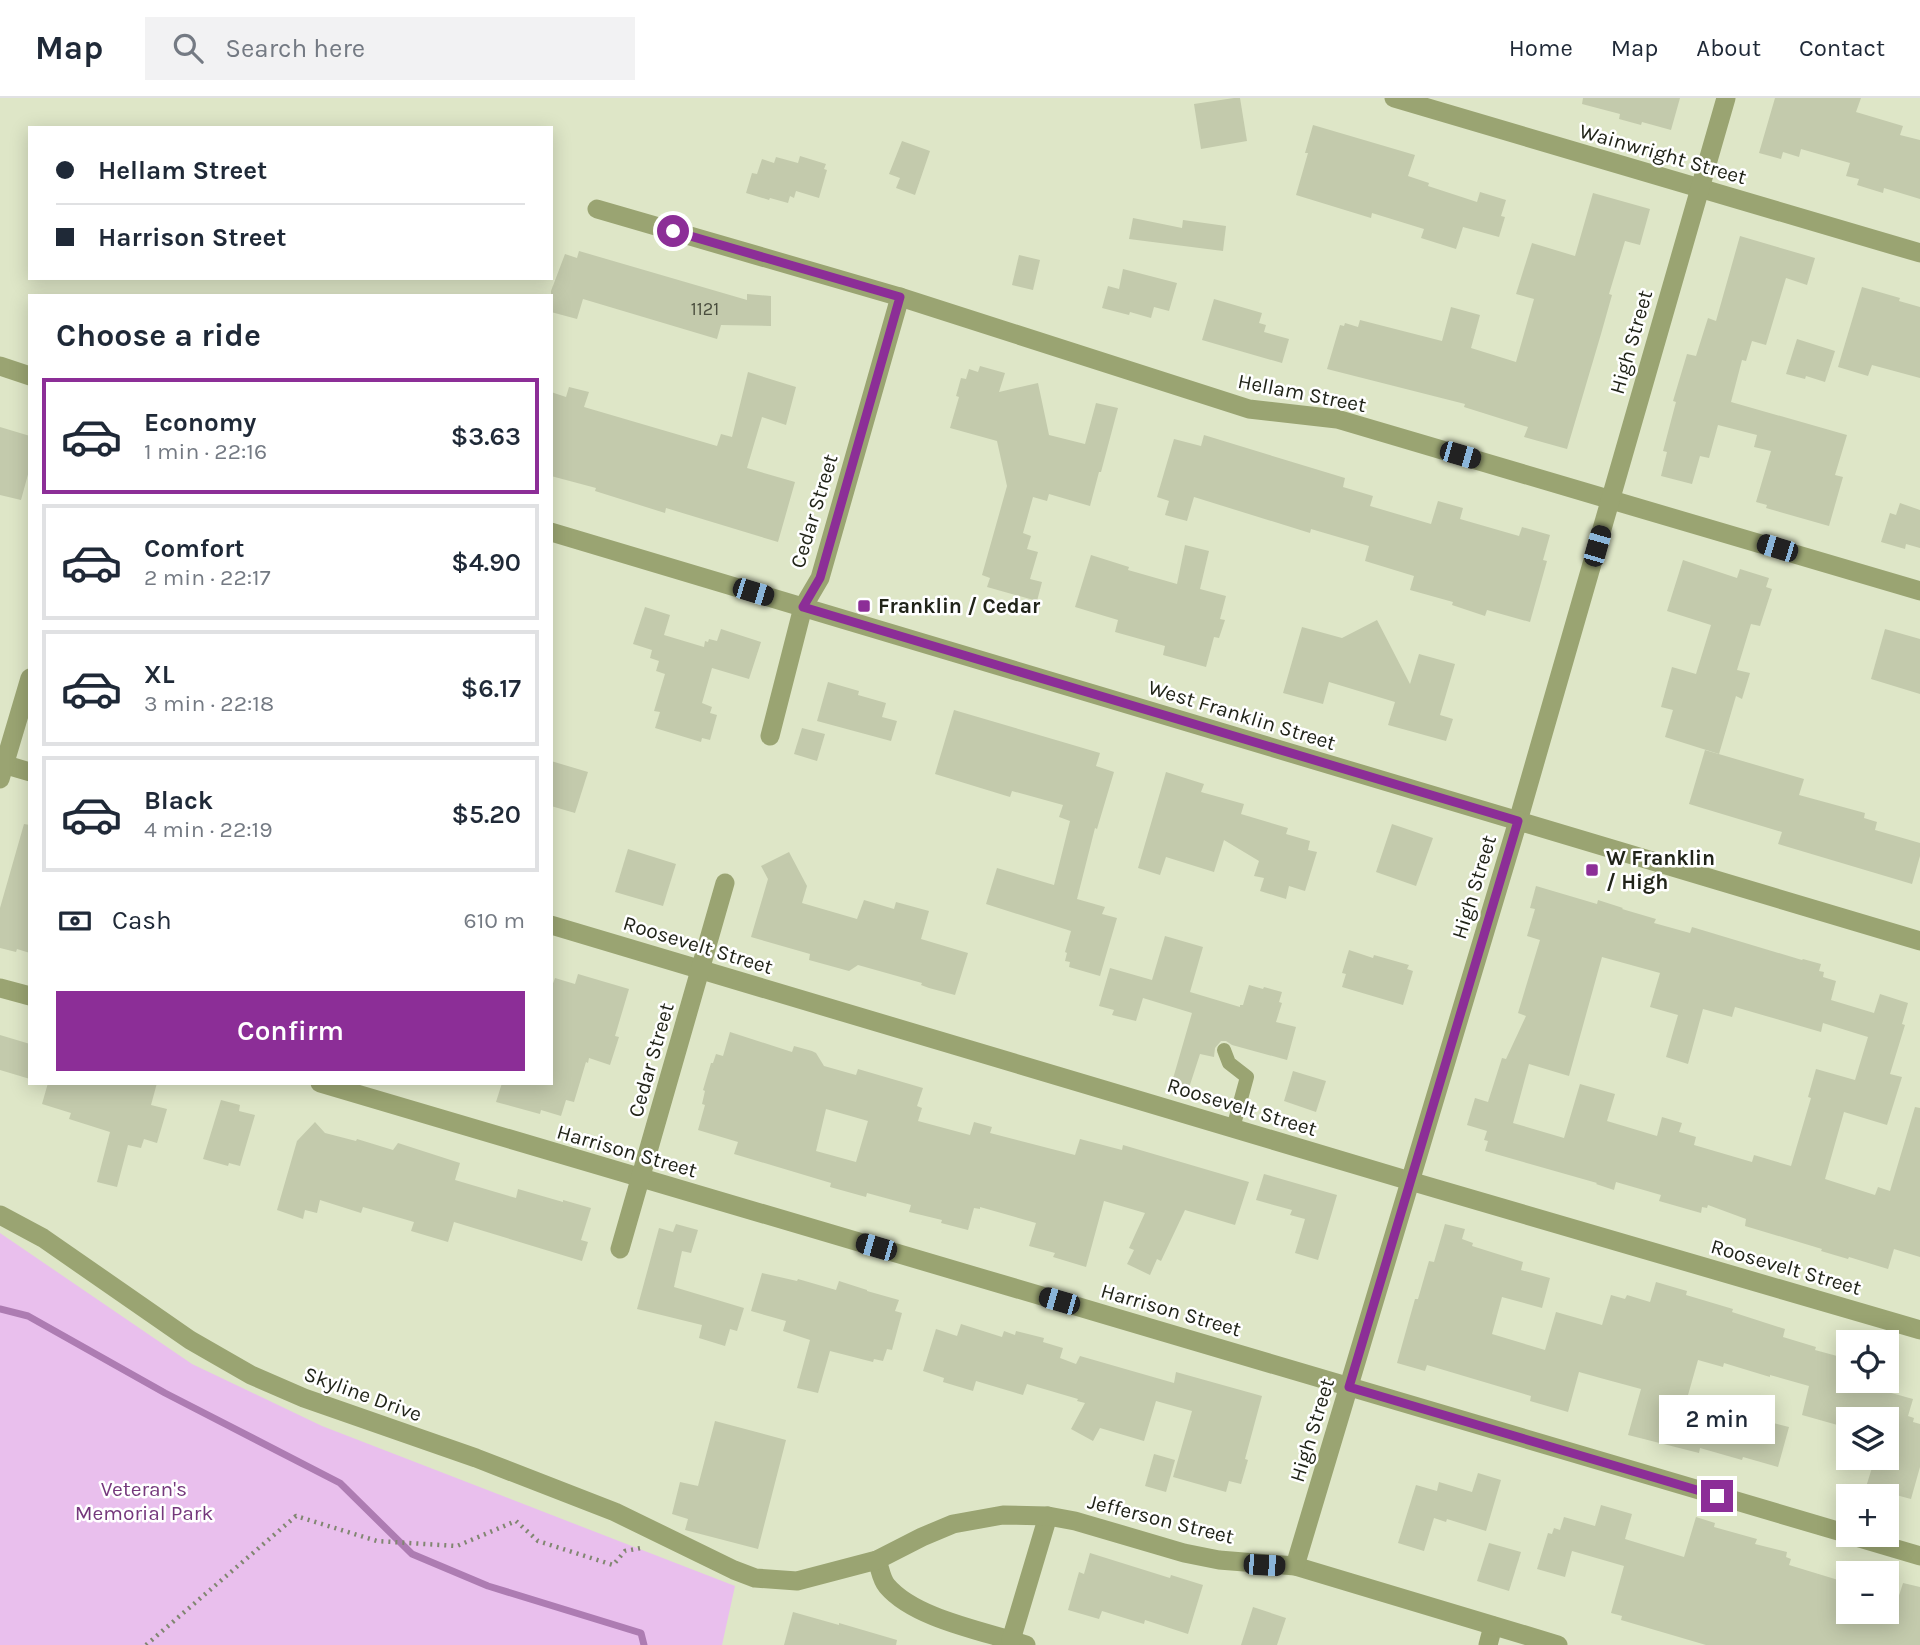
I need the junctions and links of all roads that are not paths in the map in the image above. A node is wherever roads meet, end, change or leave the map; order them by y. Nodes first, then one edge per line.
1 (1394, 98) edge
2 (1726, 98) edge
3 (1699, 188) junction
4 (597, 209) dead end
5 (1920, 253) edge
6 (900, 297) junction
7 (0, 366) edge
8 (28, 375) edge
9 (1610, 499) junction
10 (553, 533) edge
11 (1920, 591) edge
12 (803, 607) junction
13 (28, 684) edge
14 (770, 736) dead end
15 (1, 769) edge
16 (28, 772) edge
17 (1518, 821) junction
18 (724, 883) dead end
19 (553, 926) edge
20 (1920, 941) edge
21 (701, 970) junction
22 (0, 988) edge
23 (28, 995) edge
24 (1224, 1050) dead end
25 (327, 1085) edge
26 (1233, 1128) junction
27 (640, 1179) junction
28 (1410, 1181) junction
29 (0, 1215) edge
30 (620, 1249) dead end
31 (1920, 1330) edge
32 (1349, 1387) junction
33 (1048, 1516) junction
34 (1836, 1531) edge
35 (1890, 1547) edge
36 (1920, 1556) edge
37 (877, 1560) junction
38 (1294, 1566) junction
39 (1493, 1626) junction
40 (1018, 1642) edge
41 (1488, 1645) edge
42 (1558, 1645) edge

1 - 3 street, Wainwright Street
2 - 3 street, High Street
3 - 5 street, Wainwright Street
3 - 9 street, High Street
4 - 6 street, Hellam Street
6 - 9 street, Hellam Street
6 - 12 street, Cedar Street
7 - 8 street
9 - 11 street, Hellam Street
9 - 17 street, High Street
10 - 12 street, West Franklin Street
12 - 14 street, Cedar Street
12 - 17 street, West Franklin Street
13 - 15 street
15 - 16 street
17 - 20 street, West Franklin Street
17 - 28 street, High Street
18 - 21 street, Cedar Street
19 - 21 street, Roosevelt Street
21 - 26 street, Roosevelt Street
21 - 27 street, Cedar Street
22 - 23 street
24 - 26 lane
25 - 27 street, Harrison Street
26 - 28 street, Roosevelt Street
27 - 30 street, Cedar Street
27 - 32 street, Harrison Street
28 - 31 street, Roosevelt Street
28 - 32 street, High Street
29 - 37 street, Skyline Drive
32 - 34 street, Harrison Street
32 - 38 street, High Street
33 - 37 street, Jefferson Street
33 - 38 street, Jefferson Street
33 - 40 street
35 - 36 street, Harrison Street
37 - 40 street
38 - 39 street, Jefferson Street
39 - 41 street
39 - 42 street, Jefferson Street

